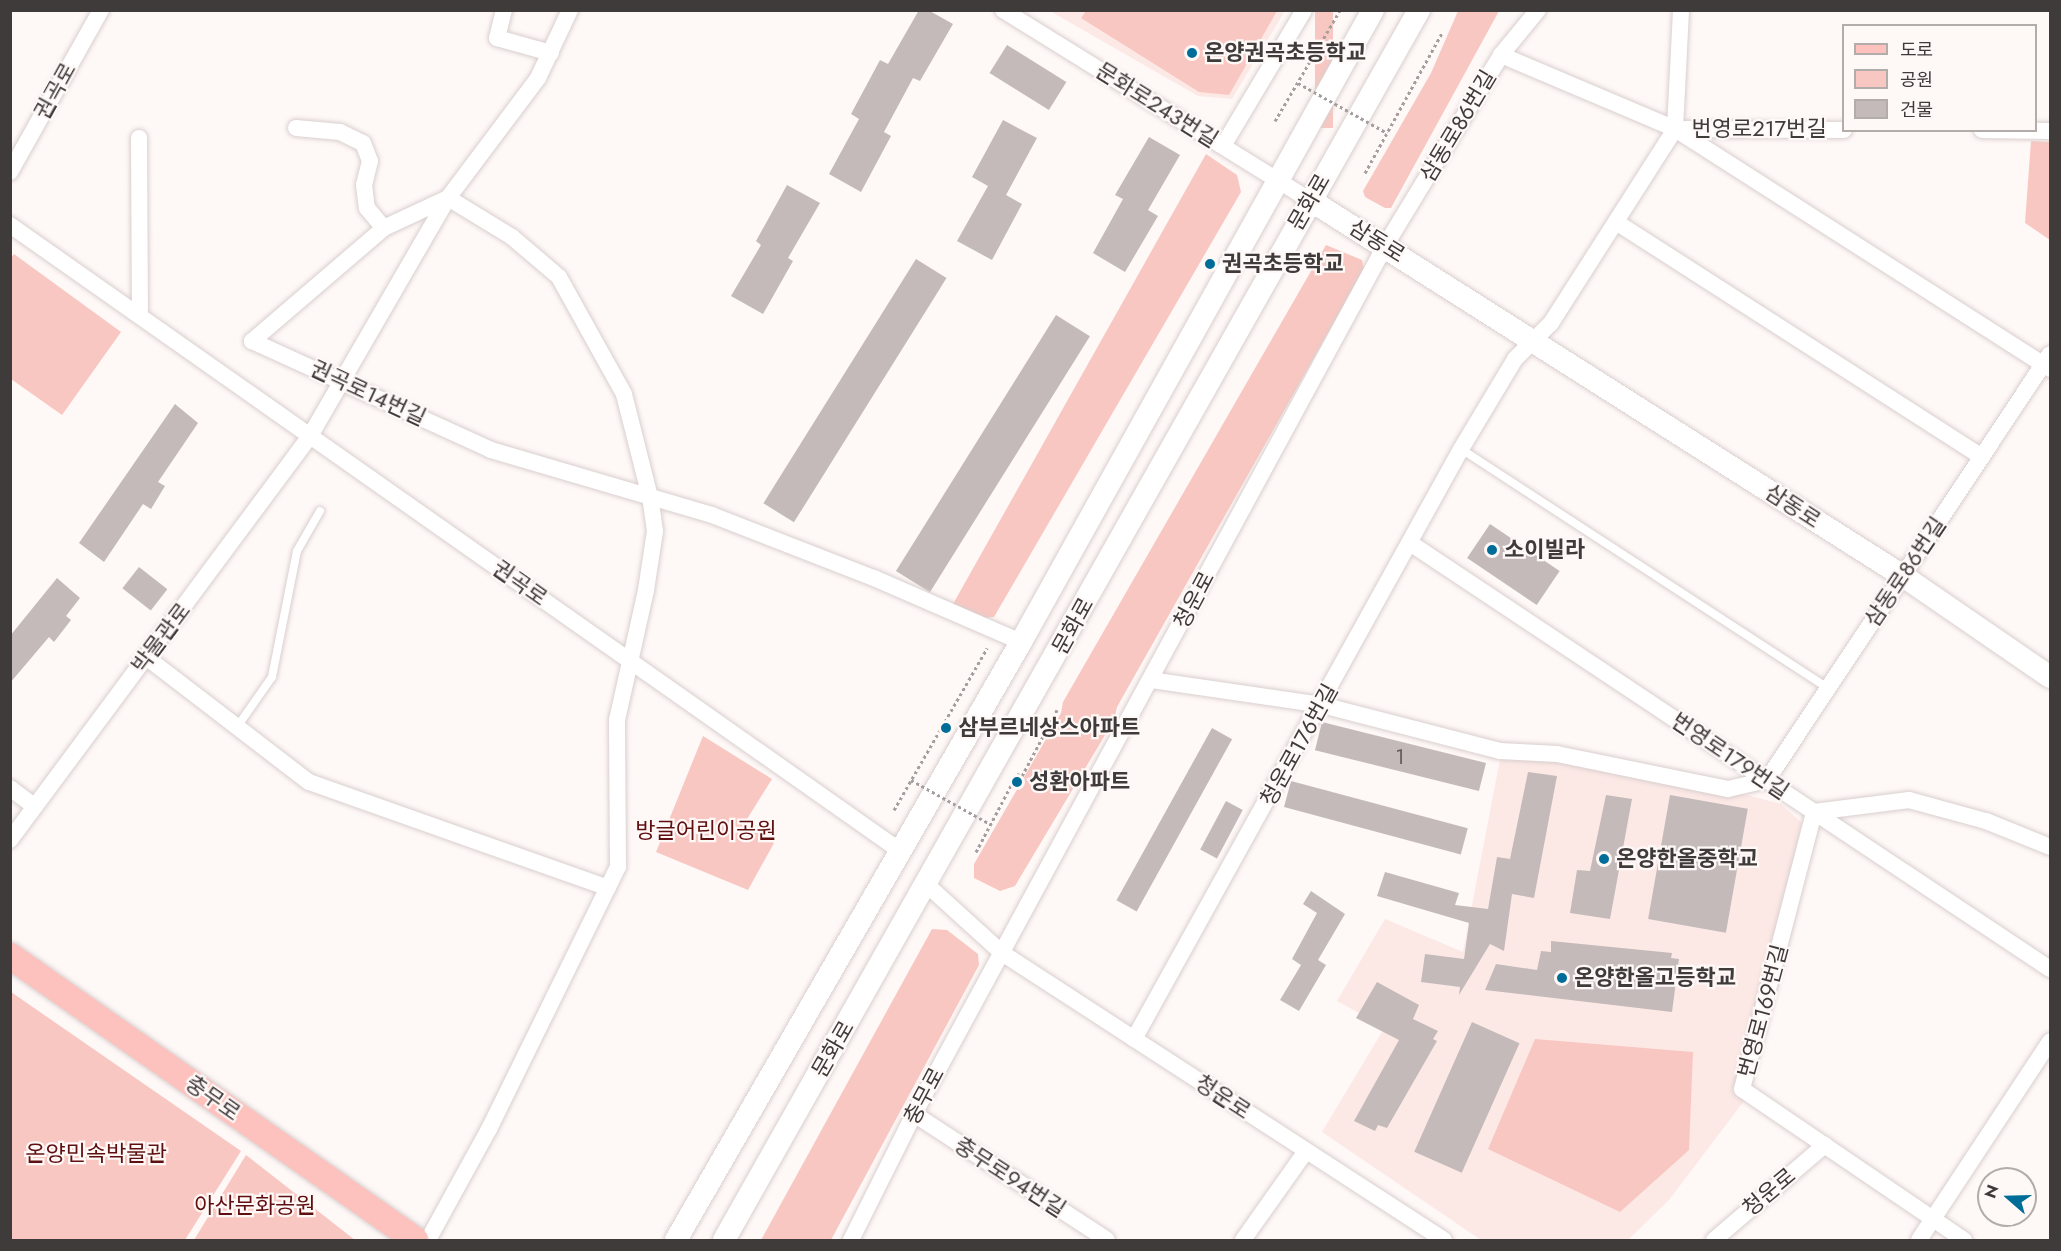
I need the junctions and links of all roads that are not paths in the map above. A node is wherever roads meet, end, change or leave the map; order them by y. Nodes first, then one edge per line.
1 (100, 10) edge
2 (504, 10) edge
3 (570, 10) edge
4 (1003, 10) edge
5 (1304, 10) edge
6 (1373, 10) edge
7 (1419, 10) edge
8 (1538, 10) edge
9 (1681, 10) edge
10 (551, 53) junction
11 (1501, 56) junction
12 (296, 128) dead end
13 (1676, 129) junction
14 (1842, 130) edge
15 (139, 138) dead end
16 (1223, 146) junction
17 (10, 172) edge
18 (1278, 180) junction
19 (448, 198) junction
20 (1310, 200) junction
21 (1616, 222) junction
22 (10, 225) edge
23 (384, 228) junction
24 (1385, 246) junction
25 (140, 316) junction
26 (1533, 340) junction
27 (2048, 363) edge
28 (343, 380) junction
29 (310, 436) junction
30 (1461, 449) junction
31 (1982, 457) junction
32 (650, 497) junction
33 (320, 511) dead end
34 (1410, 543) junction
35 (1903, 576) junction
36 (1021, 642) junction
37 (146, 657) junction
38 (629, 660) junction
39 (2050, 677) edge
40 (1151, 680) junction
41 (1828, 688) junction
42 (1322, 705) junction
43 (237, 727) junction
44 (1767, 780) junction
45 (10, 788) edge
46 (35, 807) junction
47 (1814, 812) junction
48 (10, 840) edge
49 (2050, 847) edge
50 (899, 850) junction
51 (926, 884) junction
52 (608, 888) junction
53 (1002, 953) junction
54 (10, 956) edge
55 (2050, 969) edge
56 (1134, 1039) junction
57 (2050, 1041) edge
58 (914, 1114) junction
59 (1825, 1145) junction
60 (1306, 1151) junction
61 (1933, 1219) junction
62 (415, 1240) edge
63 (428, 1240) edge
64 (676, 1240) edge
65 (724, 1240) edge
66 (851, 1240) edge
67 (1107, 1240) edge
68 (1243, 1240) edge
69 (1444, 1240) edge
70 (1714, 1240) edge
71 (1919, 1240) edge
72 (1964, 1240) edge

1 - 17 street, 권곡로
2 - 10 street
3 - 10 street, 권곡로14번길
4 - 16 street, 문화로243번길
5 - 16 street
6 - 18 main road, 문화로
7 - 20 main road, 문화로
8 - 11 street, 삼동로86번길
9 - 13 street
10 - 19 street, 권곡로14번길
11 - 13 street
11 - 24 street, 삼동로86번길
12 - 23 street
13 - 14 street, 번영로217번길
13 - 21 street
13 - 27 street, 삼동로86번길
15 - 25 street
16 - 18 street, 문화로243번길
18 - 20 street, 문화로243번길
18 - 36 main road, 문화로
19 - 23 street, 권곡로14번길
19 - 28 street, 박물관로
19 - 32 street
20 - 24 main road, 삼동로
20 - 51 main road, 문화로
21 - 26 street
21 - 31 street
22 - 25 street, 권곡로
23 - 28 street, 권곡로14번길
24 - 26 main road, 삼동로
24 - 40 street, 청운로
25 - 29 street, 권곡로
26 - 30 street, 청운로176번길
26 - 35 main road, 삼동로
27 - 31 street, 삼동로86번길
28 - 29 street, 박물관로
28 - 32 street, 권곡로14번길
29 - 37 street, 박물관로
29 - 38 street, 권곡로
30 - 34 street, 청운로176번길
30 - 41 lane
31 - 35 street, 삼동로86번길
32 - 36 street, 문화로
32 - 38 street
33 - 43 lane
34 - 42 street, 청운로176번길
34 - 44 street, 번영로179번길
35 - 39 main road, 삼동로
35 - 41 street, 삼동로86번길
36 - 50 main road, 문화로
37 - 43 street
37 - 46 street, 박물관로
38 - 50 street, 권곡로
38 - 52 street
40 - 42 street
40 - 53 street, 청운로
41 - 44 street, 삼동로86번길
42 - 44 street
42 - 56 street, 청운로176번길
43 - 52 street
44 - 47 street, 번영로179번길
45 - 46 street
46 - 48 street, 박물관로
47 - 49 street
47 - 55 street, 번영로179번길
47 - 59 street, 번영로169번길
50 - 64 main road, 문화로
51 - 53 street, 청운로
51 - 65 main road, 문화로
52 - 63 street
53 - 56 street, 청운로
53 - 58 street, 충무로
54 - 62 main road, 충무로
56 - 60 street, 청운로
57 - 61 street
58 - 66 street, 충무로
58 - 67 street, 충무로94번길
59 - 61 street, 번영로169번길
59 - 70 street, 청운로
60 - 68 street
60 - 69 street, 청운로
61 - 71 street
61 - 72 street, 번영로169번길

